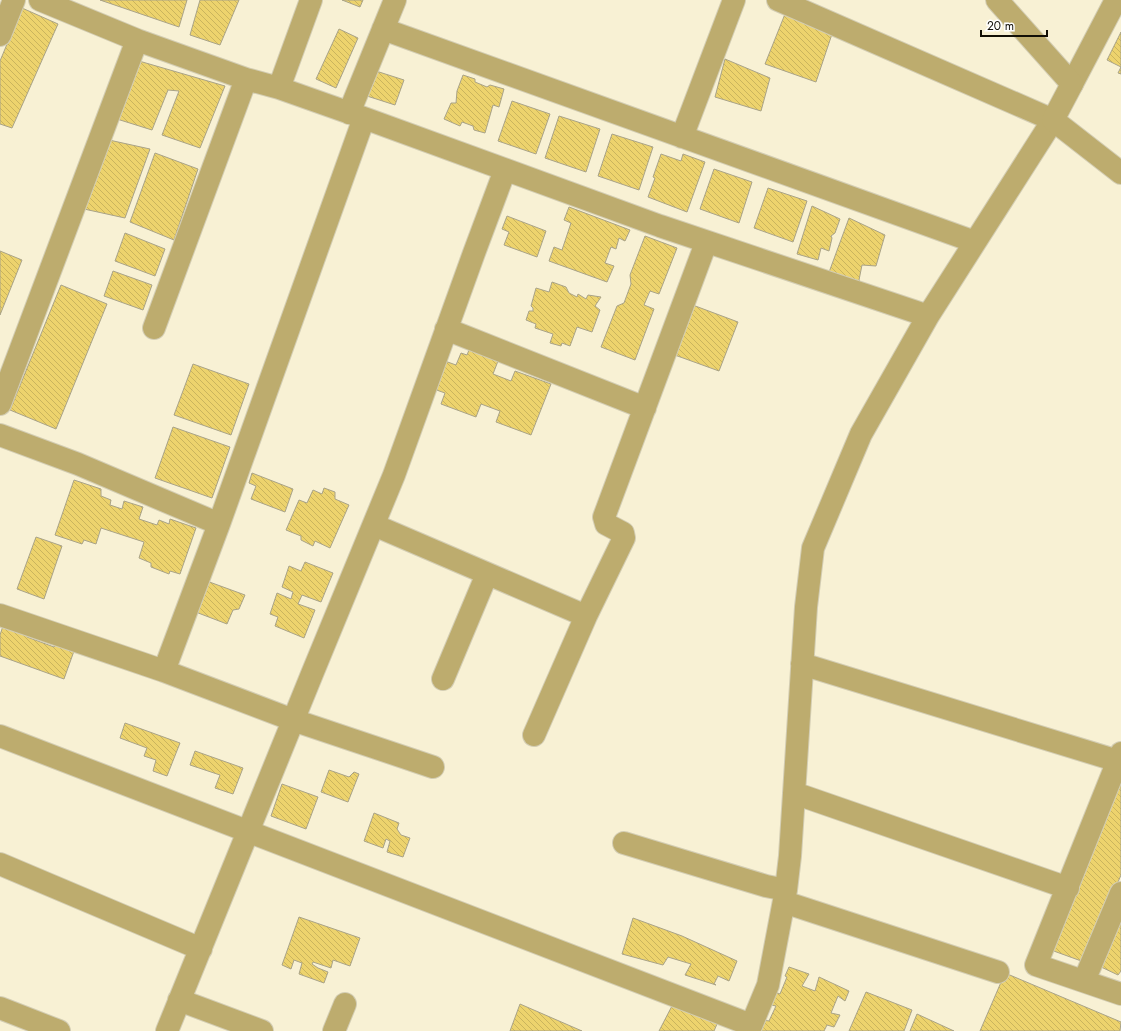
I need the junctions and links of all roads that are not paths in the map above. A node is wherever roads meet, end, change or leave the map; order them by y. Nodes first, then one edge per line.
1 (14, 0) edge
2 (40, 0) edge
3 (311, 0) edge
4 (395, 0) edge
5 (734, 0) edge
6 (778, 0) edge
7 (996, 0) edge
8 (1116, 0) edge
9 (383, 29) junction
10 (0, 35) edge
11 (138, 40) junction
12 (246, 79) junction
13 (1072, 84) junction
14 (279, 88) junction
15 (356, 115) junction
16 (1053, 120) junction
17 (682, 137) junction
18 (505, 170) junction
19 (1121, 174) edge
20 (975, 242) junction
21 (706, 243) junction
22 (928, 316) junction
23 (154, 328) dead end
24 (446, 329) junction
25 (0, 404) edge
26 (645, 408) junction
27 (0, 435) edge
28 (218, 524) junction
29 (374, 525) junction
30 (487, 574) junction
31 (0, 615) edge
32 (586, 616) junction
33 (802, 664) junction
34 (164, 671) junction
35 (443, 679) dead end
36 (293, 720) junction
37 (534, 735) dead end
38 (0, 736) edge
39 (1120, 757) edge
40 (434, 767) dead end
41 (794, 793) junction
42 (249, 831) junction
43 (624, 843) dead end
44 (0, 864) edge
45 (1068, 888) junction
46 (1121, 893) edge
47 (785, 896) junction
48 (201, 949) junction
49 (998, 972) dead end
50 (1084, 981) junction
51 (1121, 994) edge
52 (179, 1000) junction
53 (345, 1004) dead end
54 (0, 1008) edge
55 (750, 1028) edge
56 (59, 1031) edge
57 (167, 1031) edge
58 (262, 1031) edge
59 (334, 1031) edge

1 - 10 street
2 - 11 street
3 - 14 street
4 - 9 street
5 - 17 street
6 - 16 street
7 - 13 street
8 - 13 street
9 - 15 street
9 - 17 street
11 - 12 street
11 - 25 street
12 - 14 street
12 - 23 street
13 - 16 street
14 - 15 street
15 - 18 street
15 - 28 street
16 - 19 street
16 - 20 street
17 - 20 street
18 - 21 street
18 - 24 street
20 - 22 street
21 - 22 street
21 - 26 street
22 - 33 street
24 - 26 street
24 - 29 street
26 - 32 street
27 - 28 street
28 - 34 street
29 - 30 street
29 - 36 street
30 - 32 street
30 - 35 street
31 - 34 street
32 - 37 street
33 - 39 street
33 - 41 street
34 - 36 street
36 - 40 street
36 - 42 street
38 - 42 street
39 - 45 street
41 - 45 street
41 - 47 street
42 - 48 street
42 - 55 street
43 - 47 street
44 - 48 street
45 - 50 street
46 - 50 street
47 - 49 street
47 - 55 street
48 - 52 street
50 - 51 street
52 - 57 street
52 - 58 street
53 - 59 street
54 - 56 street

